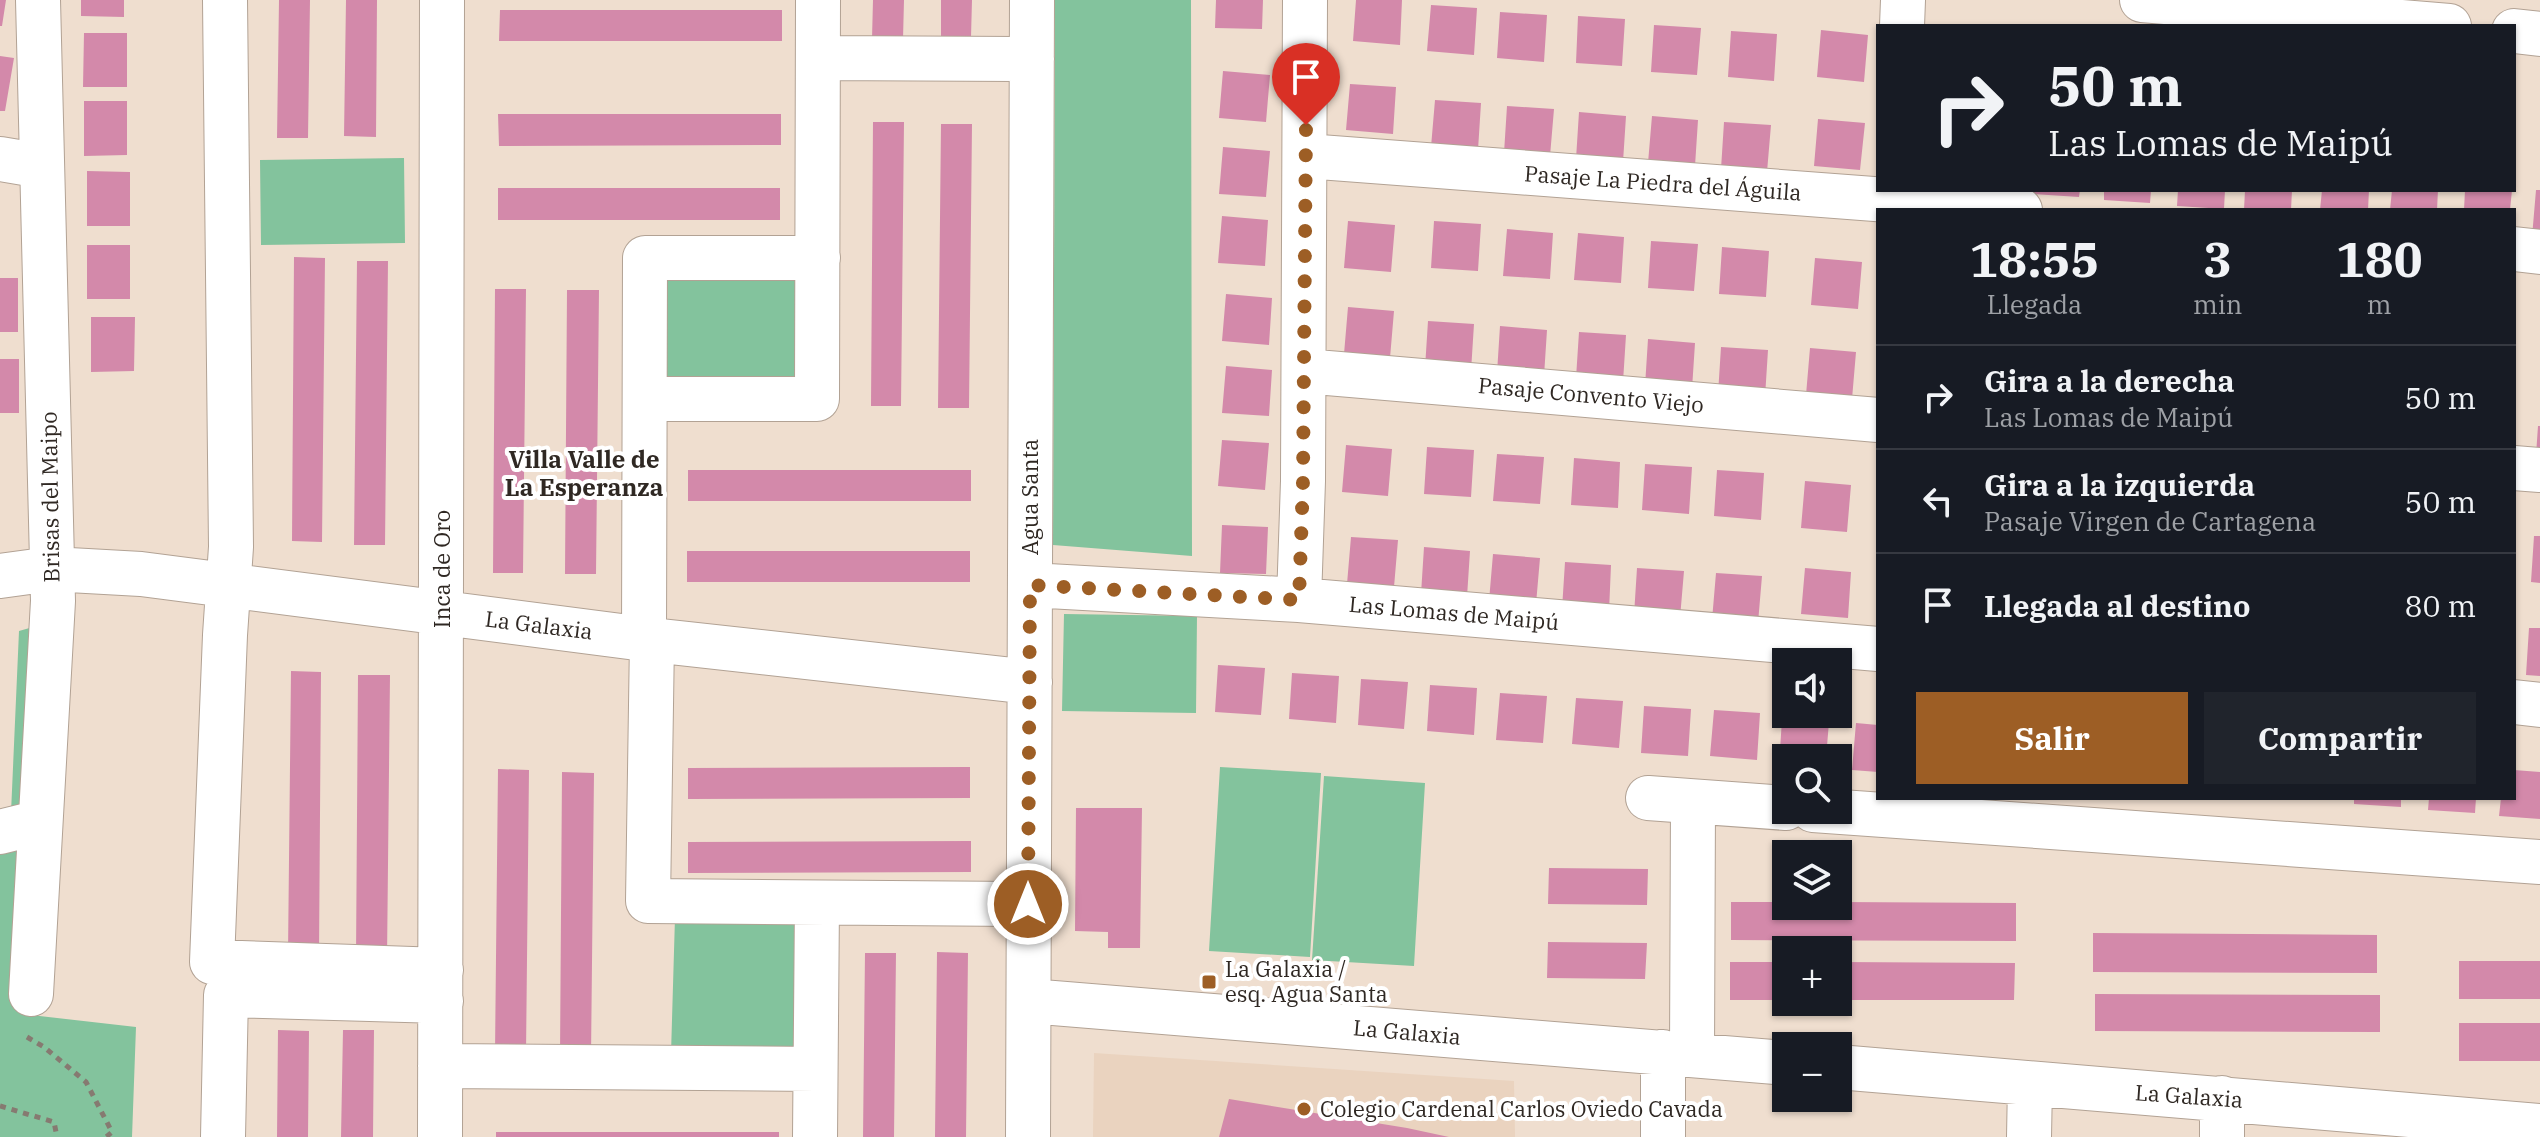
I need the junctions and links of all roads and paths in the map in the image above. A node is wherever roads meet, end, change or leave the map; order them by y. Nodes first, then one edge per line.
1 (38, 0) edge
2 (225, 0) edge
3 (442, 0) edge
4 (818, 0) edge
5 (1032, 0) edge
6 (1305, 0) edge
7 (1903, 0) edge
8 (2142, 0) edge
9 (1902, 24) edge
10 (2425, 24) edge
11 (2516, 31) edge
12 (2540, 34) edge
13 (818, 58) junction
14 (1032, 59) junction
15 (1306, 156) junction
16 (0, 159) edge
17 (42, 166) junction
18 (1897, 200) edge
19 (1995, 208) edge
20 (2516, 249) edge
21 (2540, 252) edge
22 (818, 258) junction
23 (1304, 371) junction
24 (645, 399) junction
25 (1876, 420) edge
26 (2516, 468) edge
27 (2540, 470) edge
28 (51, 569) junction
29 (0, 576) edge
30 (1030, 585) junction
31 (229, 586) junction
32 (1299, 600) junction
33 (441, 612) junction
34 (648, 639) junction
35 (1876, 649) edge
36 (1030, 682) junction
37 (2516, 702) edge
38 (2540, 705) edge
39 (1648, 798) dead end
40 (1693, 802) junction
41 (1772, 807) edge
42 (1852, 813) edge
43 (20, 827) edge
44 (2540, 862) edge
45 (817, 903) junction
46 (1028, 904) junction
47 (441, 985) junction
48 (1029, 1001) junction
49 (25, 1013) joint
50 (1678, 1053) junction
51 (1772, 1062) edge
52 (440, 1066) junction
53 (1852, 1068) edge
54 (815, 1069) junction
55 (2030, 1084) junction
56 (0, 1106) edge
57 (2222, 1117) edge
58 (2540, 1126) edge
59 (2436, 1128) edge
60 (57, 1137) edge
61 (106, 1137) edge
62 (223, 1137) edge
63 (440, 1137) edge
64 (815, 1137) edge
65 (1028, 1137) edge
66 (1663, 1137) edge
67 (2029, 1137) edge

1 - 17 street, Brisas del Maipo
2 - 31 street
3 - 33 street, Inca de Oro
4 - 13 street
5 - 14 street, Agua Santa
6 - 15 street
7 - 9 street
8 - 10 street
11 - 12 street
13 - 14 street
13 - 22 street
14 - 30 street, Agua Santa
15 - 18 street, Pasaje La Piedra del Águila
15 - 23 street
16 - 17 street
17 - 28 street, Brisas del Maipo
18 - 19 street, Pasaje La Piedra del Águila
20 - 21 street
22 - 24 street
22 - 24 street
23 - 25 street, Pasaje Convento Viejo
23 - 32 street
24 - 34 street
26 - 27 street
28 - 29 street, La Galaxia
28 - 31 street, La Galaxia
28 - 43 street, Brisas del Maipo
30 - 32 street, Las Lomas de Maipú
30 - 36 street, Agua Santa
31 - 33 street, La Galaxia
31 - 47 street
32 - 35 street, Las Lomas de Maipú
33 - 34 street, La Galaxia
33 - 47 street, Inca de Oro
34 - 36 street, La Galaxia
34 - 45 street
36 - 46 street, Agua Santa
37 - 38 street
39 - 40 street
40 - 41 street
40 - 50 street
42 - 44 street
43 - 49 street, Brisas del Maipo
45 - 46 street
45 - 54 street
46 - 48 street, Agua Santa
47 - 52 street, Inca de Oro
47 - 62 street
48 - 50 street, La Galaxia
48 - 65 street, Agua Santa
49 - 61 path
50 - 51 street, La Galaxia
50 - 66 street
52 - 54 street
52 - 63 street, Inca de Oro
53 - 55 street, La Galaxia
54 - 64 street
55 - 57 street, La Galaxia
55 - 67 street
56 - 60 path
57 - 59 street, La Galaxia
58 - 59 street, La Galaxia

